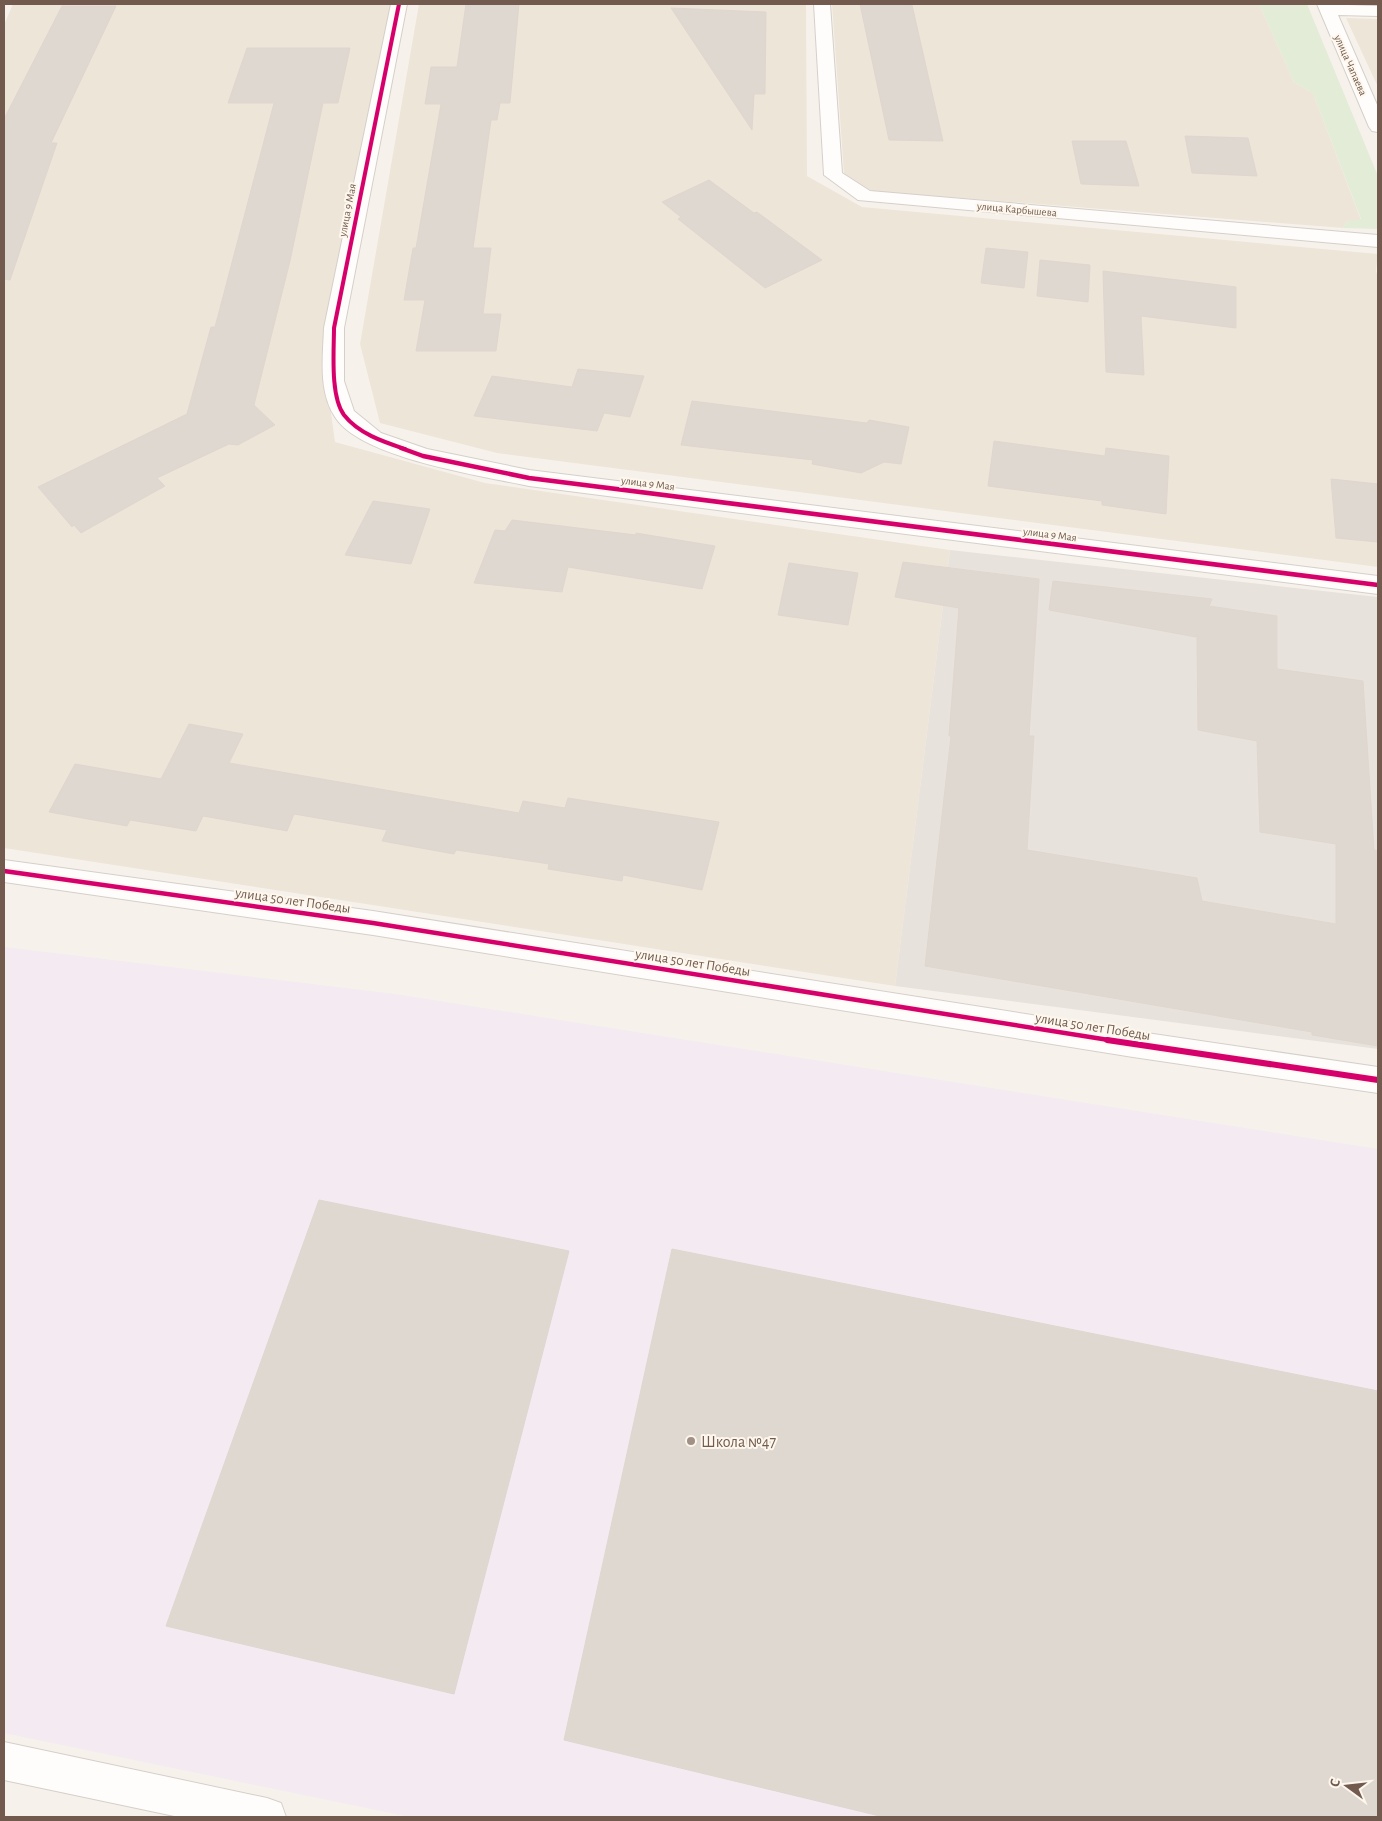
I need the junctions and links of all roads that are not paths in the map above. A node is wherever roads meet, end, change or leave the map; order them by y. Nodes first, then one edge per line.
1 (399, 4) edge
2 (822, 4) edge
3 (1326, 7) edge
4 (1378, 11) edge
5 (1378, 127) edge
6 (1378, 241) edge
7 (1378, 585) edge
8 (4, 871) edge
9 (1378, 1080) edge
10 (4, 1762) edge
11 (267, 1817) edge

1 - 7 street, улица 9 Мая
2 - 6 street, улица Карбышева
3 - 4 street
3 - 5 street, улица Чапаева
8 - 9 street, улица 50 лет Победы
10 - 11 street

